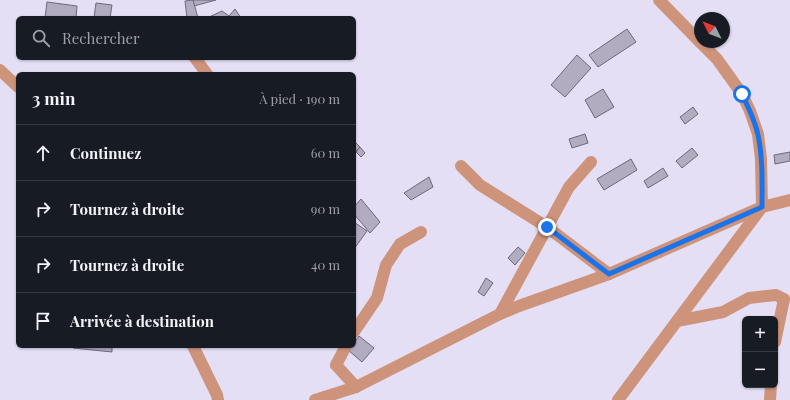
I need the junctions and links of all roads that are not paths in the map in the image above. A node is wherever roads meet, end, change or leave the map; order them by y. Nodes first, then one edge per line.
1 (659, 0) edge
2 (694, 36) edge
3 (706, 48) edge
4 (196, 60) edge
5 (0, 70) edge
6 (206, 72) edge
7 (16, 85) edge
8 (591, 162) dead end
9 (461, 166) dead end
10 (790, 200) edge
11 (762, 207) junction
12 (547, 227) junction
13 (421, 232) dead end
14 (609, 274) junction
15 (500, 314) junction
16 (677, 321) junction
17 (778, 328) edge
18 (356, 329) edge
19 (195, 348) edge
20 (345, 348) edge
21 (356, 387) junction
22 (771, 388) edge
23 (218, 400) edge
24 (315, 400) edge
25 (618, 400) edge
26 (770, 400) edge

1 - 2 street
3 - 11 street
4 - 6 street
5 - 7 street
8 - 12 street
9 - 12 street
10 - 11 street
11 - 14 street
11 - 16 street
12 - 14 street
12 - 15 street
13 - 18 street
14 - 15 street
15 - 21 street
16 - 17 street
16 - 25 street
19 - 23 street
20 - 21 street
21 - 24 street
22 - 26 street

